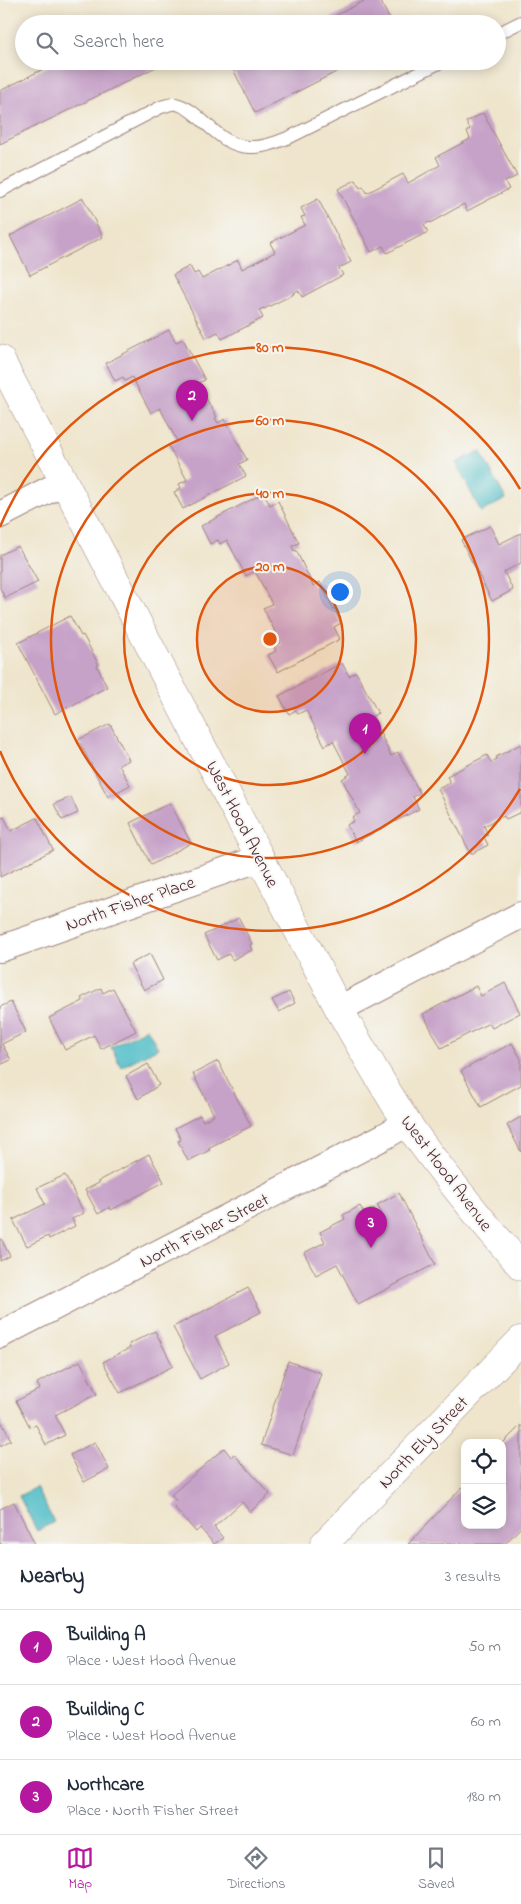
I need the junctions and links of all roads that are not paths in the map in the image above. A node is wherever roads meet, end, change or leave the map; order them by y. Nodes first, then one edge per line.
1 (521, 22) edge
2 (506, 30) edge
3 (425, 70) edge
4 (0, 190) edge
5 (0, 359) edge
6 (64, 482) junction
7 (0, 515) edge
8 (261, 858) junction
9 (521, 915) edge
10 (0, 949) edge
11 (339, 1009) junction
12 (408, 1123) junction
13 (521, 1266) edge
14 (0, 1335) edge
15 (521, 1340) edge
16 (324, 1544) edge

1 - 2 lane
3 - 4 lane
5 - 6 street, West Hood Avenue
6 - 7 street
6 - 8 street, West Hood Avenue
8 - 10 street, North Fisher Place
8 - 11 street, West Hood Avenue
9 - 11 street
11 - 12 street, West Hood Avenue
12 - 13 street, West Hood Avenue
12 - 14 street, North Fisher Street
15 - 16 street, North Ely Street

